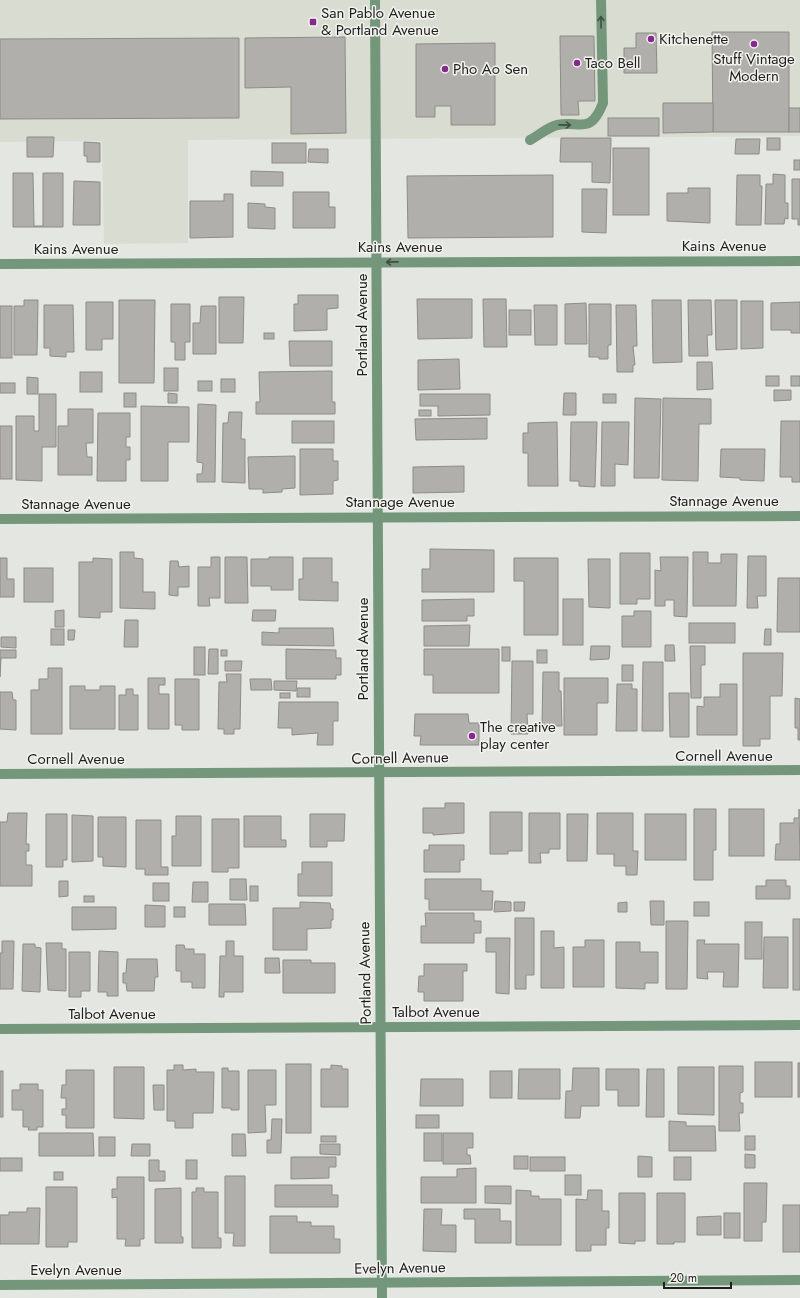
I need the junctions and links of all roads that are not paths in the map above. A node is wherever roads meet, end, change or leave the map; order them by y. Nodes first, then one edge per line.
1 (375, 0) edge
2 (601, 0) edge
3 (530, 140) dead end
4 (800, 261) edge
5 (376, 262) junction
6 (0, 264) edge
7 (800, 516) edge
8 (378, 517) junction
9 (0, 519) edge
10 (800, 770) edge
11 (378, 773) junction
12 (0, 774) edge
13 (800, 1025) edge
14 (380, 1027) junction
15 (0, 1029) edge
16 (800, 1280) edge
17 (382, 1283) junction
18 (0, 1285) edge
19 (382, 1298) edge

1 - 5 street, Portland Avenue
3 -> 2 street
4 -> 5 street, Kains Avenue
5 - 6 street, Kains Avenue
5 - 8 street, Portland Avenue
7 - 8 street, Stannage Avenue
8 - 9 street, Stannage Avenue
8 - 11 street, Portland Avenue
10 - 11 street, Cornell Avenue
11 - 12 street, Cornell Avenue
11 - 14 street, Portland Avenue
13 - 14 street, Talbot Avenue
14 - 15 street, Talbot Avenue
14 - 17 street, Portland Avenue
16 - 17 street, Evelyn Avenue
17 - 18 street, Evelyn Avenue
17 - 19 street, Portland Avenue

